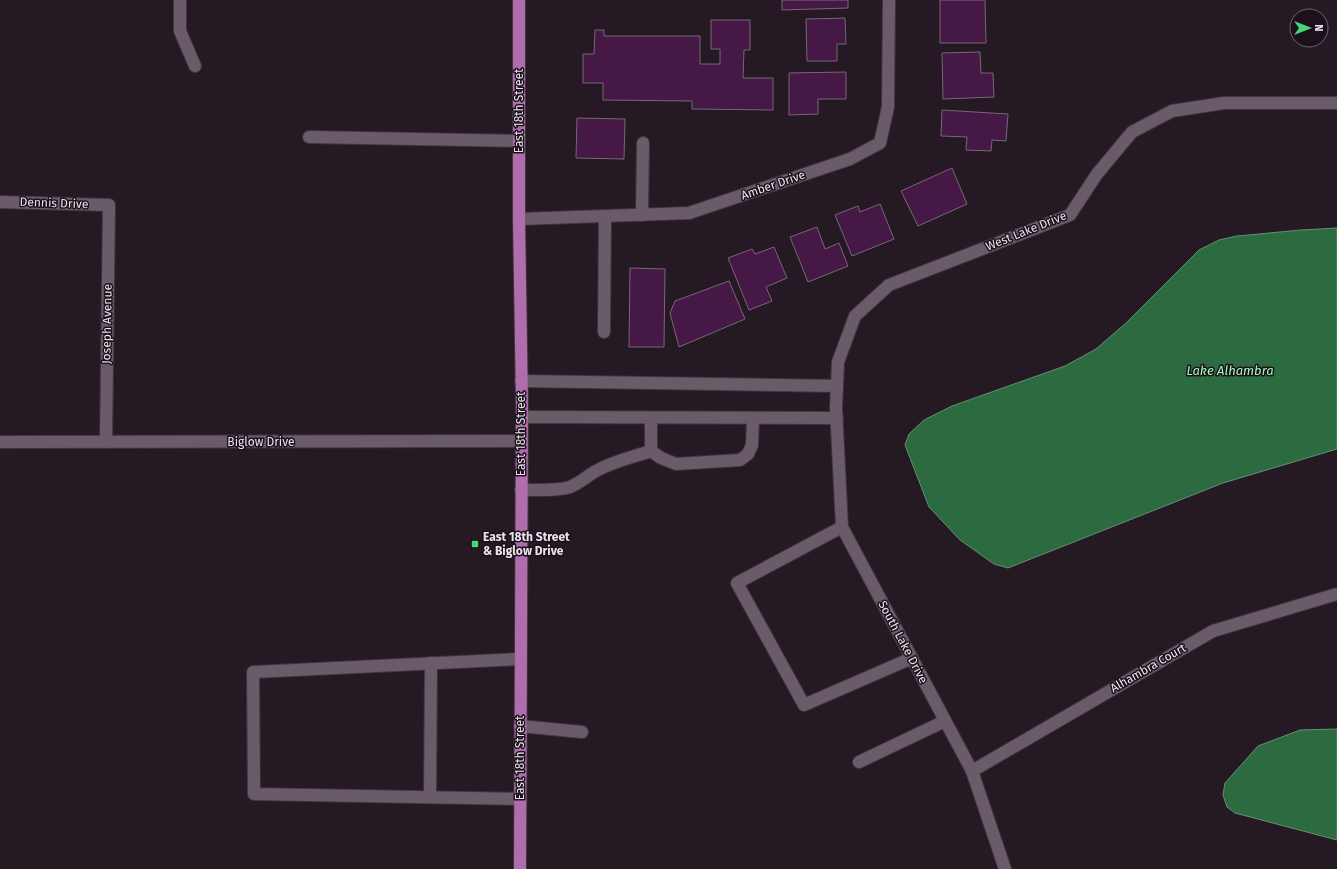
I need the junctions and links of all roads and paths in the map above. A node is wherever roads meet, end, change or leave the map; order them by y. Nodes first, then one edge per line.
1 (180, 0) edge
2 (519, 0) edge
3 (889, 0) edge
4 (195, 66) dead end
5 (1337, 103) edge
6 (309, 137) dead end
7 (519, 141) junction
8 (643, 143) dead end
9 (0, 202) edge
10 (109, 205) joint
11 (642, 215) junction
12 (604, 216) junction
13 (519, 219) junction
14 (604, 332) dead end
15 (521, 381) junction
16 (837, 386) junction
17 (836, 413) junction
18 (522, 417) junction
19 (651, 418) junction
20 (753, 418) junction
21 (0, 442) edge
22 (106, 442) junction
23 (521, 442) junction
24 (651, 451) junction
25 (521, 490) junction
26 (842, 527) junction
27 (1337, 594) edge
28 (912, 658) junction
29 (520, 659) junction
30 (431, 663) junction
31 (945, 720) junction
32 (520, 726) junction
33 (582, 732) dead end
34 (859, 762) dead end
35 (972, 771) junction
36 (430, 797) junction
37 (520, 799) junction
38 (520, 869) edge
39 (1005, 869) edge

1 - 4 street
2 - 7 main road, East 18th Street
3 - 11 street, Amber Drive
5 - 16 street, West Lake Drive
6 - 7 street
7 - 13 main road, East 18th Street
8 - 11 street
9 - 10 street, Dennis Drive
10 - 22 street, Joseph Avenue
11 - 12 street, Amber Drive
12 - 13 street, Amber Drive
12 - 14 street
13 - 15 main road, East 18th Street
15 - 16 street
15 - 18 main road, East 18th Street
16 - 17 street, West Lake Drive
17 - 20 street
17 - 26 street, South Lake Drive
18 - 19 street
18 - 23 main road, East 18th Street
19 - 20 street
19 - 24 street
20 - 24 street
21 - 22 street, Biglow Drive
22 - 23 street, Biglow Drive
23 - 25 main road, East 18th Street
24 - 25 street
25 - 29 main road, East 18th Street
26 - 28 street, South Lake Drive
26 - 28 street
27 - 35 street, Alhambra Court
28 - 31 street, South Lake Drive
29 - 30 street
29 - 32 main road, East 18th Street
30 - 36 street
30 - 36 street
31 - 34 street
31 - 35 street, South Lake Drive
32 - 33 street
32 - 37 main road, East 18th Street
35 - 39 street, South Lake Drive
36 - 37 street
37 - 38 main road, East 18th Street

